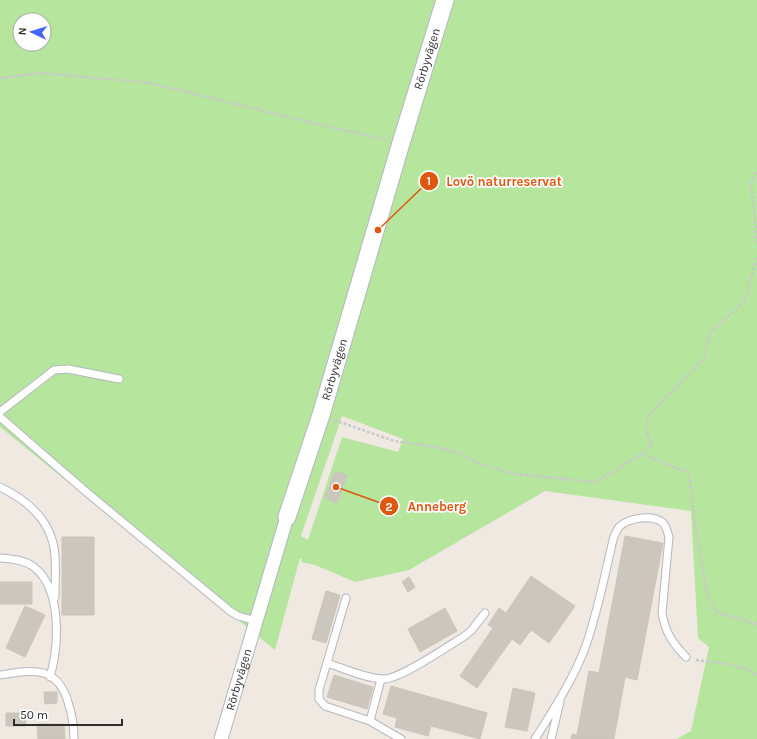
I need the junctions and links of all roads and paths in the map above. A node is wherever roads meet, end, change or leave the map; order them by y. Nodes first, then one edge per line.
1 (445, 0) edge
2 (0, 78) edge
3 (401, 143) junction
4 (757, 172) edge
5 (757, 243) edge
6 (757, 258) edge
7 (119, 379) dead end
8 (0, 412) edge
9 (321, 416) junction
10 (0, 417) edge
11 (642, 454) junction
12 (0, 487) edge
13 (286, 517) joint
14 (0, 558) edge
15 (346, 598) dead end
16 (55, 613) junction
17 (485, 613) dead end
18 (256, 621) junction
19 (757, 624) edge
20 (686, 657) joint
21 (327, 663) junction
22 (757, 674) edge
23 (0, 675) edge
24 (50, 676) junction
25 (381, 679) junction
26 (562, 694) junction
27 (370, 721) junction
28 (74, 739) edge
29 (221, 739) edge
30 (401, 739) edge
31 (535, 739) edge
32 (551, 739) edge

1 - 3 street, Rörbyvägen
2 - 3 path
3 - 9 street, Rörbyvägen
4 - 5 path
6 - 11 path
7 - 8 lane
9 - 11 path
9 - 13 street, Rörbyvägen
10 - 18 lane
11 - 19 path
12 - 16 lane
13 - 18 street, Rörbyvägen
14 - 16 lane
15 - 21 lane
16 - 24 lane
17 - 25 lane
18 - 29 street, Rörbyvägen
20 - 22 path
20 - 26 lane
21 - 25 lane
21 - 27 lane
23 - 24 lane
24 - 28 lane
25 - 27 lane
26 - 31 lane
26 - 32 lane
27 - 30 lane

